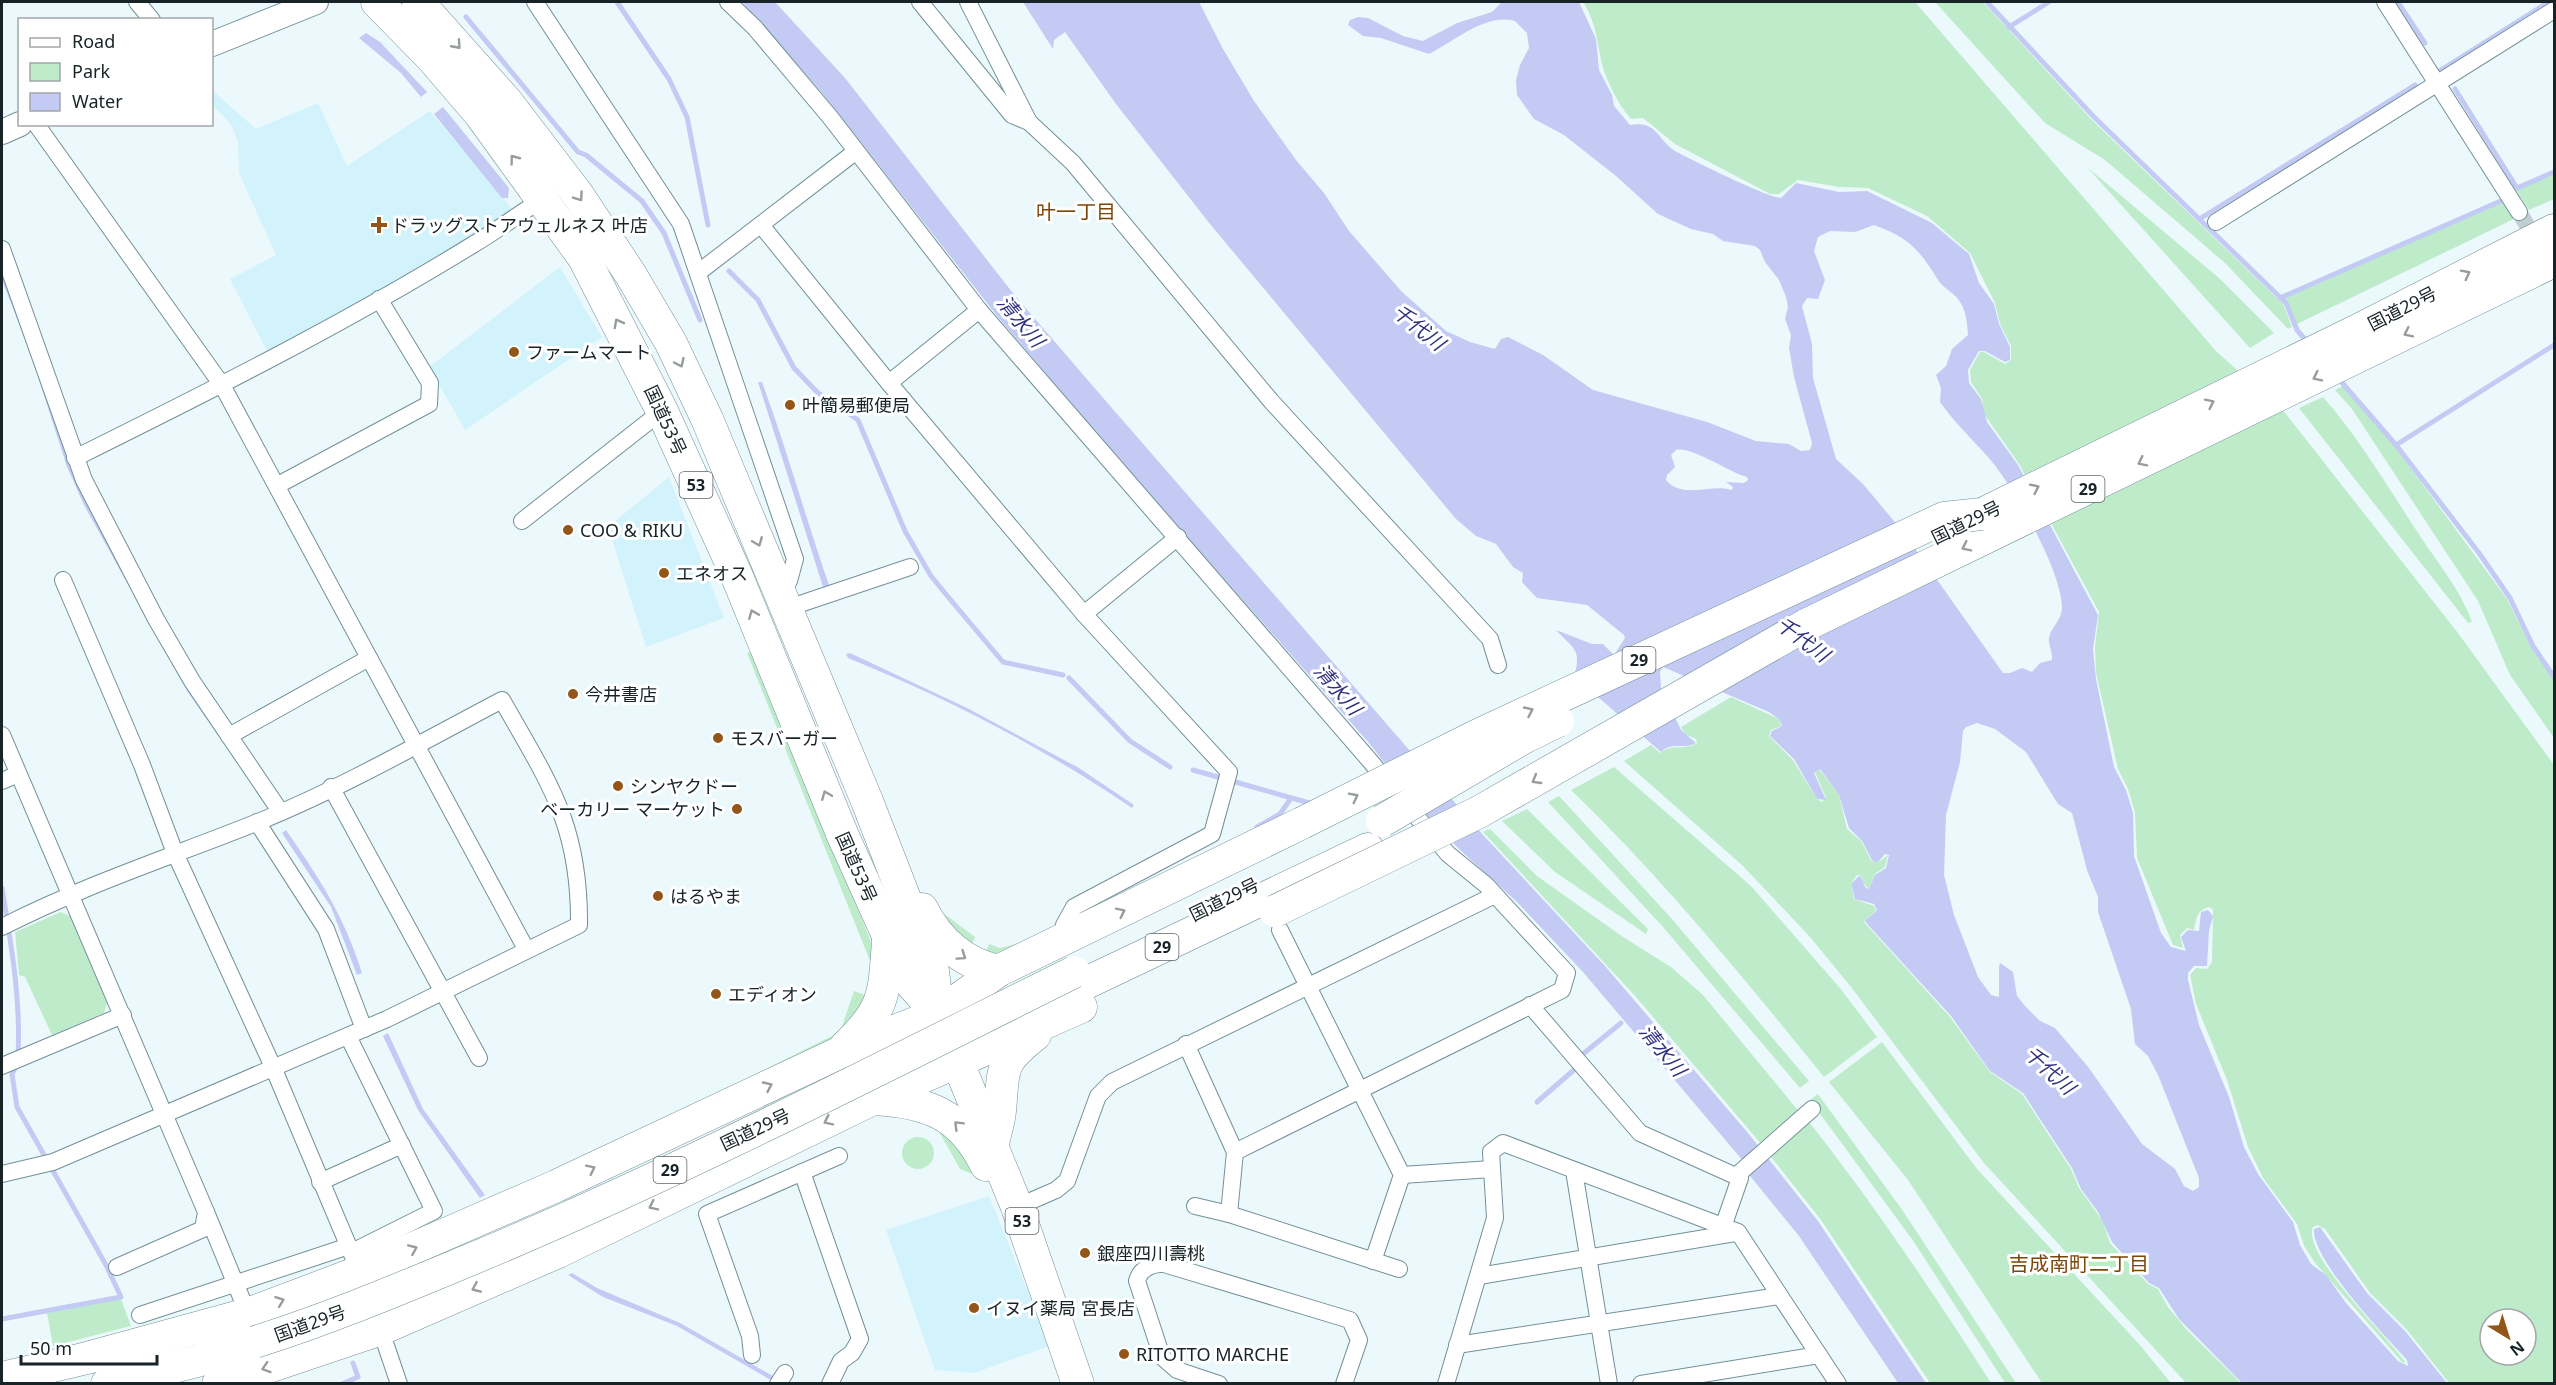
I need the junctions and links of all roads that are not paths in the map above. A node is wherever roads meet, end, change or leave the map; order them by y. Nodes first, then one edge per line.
1 (137, 2) edge
2 (316, 2) edge
3 (377, 2) edge
4 (418, 2) edge
5 (535, 2) edge
6 (728, 2) edge
7 (920, 2) edge
8 (968, 2) edge
9 (2385, 2) edge
10 (2554, 10) edge
11 (150, 18) edge
12 (213, 44) edge
13 (2438, 84) junction
14 (1029, 122) junction
15 (18, 125) edge
16 (37, 126) edge
17 (2, 132) edge
18 (855, 152) junction
19 (543, 199) junction
20 (2519, 212) tunnel mouth
21 (2216, 222) dead end
22 (761, 225) junction
23 (2554, 230) edge
24 (2, 249) edge
25 (2554, 261) edge
26 (699, 272) junction
27 (379, 299) junction
28 (979, 310) junction
29 (2364, 341) junction
30 (889, 383) junction
31 (222, 385) junction
32 (662, 411) junction
33 (75, 458) junction
34 (278, 485) junction
35 (1982, 514) junction
36 (522, 521) dead end
37 (1178, 537) junction
38 (910, 567) dead end
39 (63, 580) dead end
40 (782, 600) junction
41 (1084, 614) junction
42 (1806, 625) junction
43 (369, 658) junction
44 (1498, 664) dead end
45 (2, 735) edge
46 (229, 736) junction
47 (415, 746) junction
48 (18, 774) junction
49 (2, 781) edge
50 (331, 787) junction
51 (867, 801) junction
52 (280, 811) junction
53 (257, 822) junction
54 (1386, 830) junction
55 (175, 853) junction
56 (1495, 895) junction
57 (72, 896) junction
58 (1278, 920) junction
59 (2, 927) edge
60 (888, 937) junction
61 (1069, 938) junction
62 (526, 949) junction
63 (998, 971) junction
64 (1308, 985) junction
65 (442, 991) junction
66 (1530, 1005) junction
67 (938, 1014) junction
68 (123, 1015) junction
69 (1055, 1020) junction
70 (356, 1032) junction
71 (1186, 1044) junction
72 (839, 1053) junction
73 (479, 1058) dead end
74 (958, 1062) junction
75 (2, 1065) edge
76 (273, 1067) junction
77 (1359, 1090) junction
78 (873, 1099) junction
79 (1812, 1109) dead end
80 (167, 1114) junction
81 (993, 1144) junction
82 (402, 1146) junction
83 (1235, 1152) junction
84 (839, 1156) dead end
85 (1492, 1169) junction
86 (1574, 1171) junction
87 (802, 1172) junction
88 (1740, 1172) junction
89 (2, 1174) edge
90 (1402, 1175) junction
91 (320, 1182) junction
92 (1195, 1206) dead end
93 (1017, 1207) junction
94 (206, 1212) junction
95 (1229, 1214) junction
96 (1730, 1230) junction
97 (353, 1256) junction
98 (1587, 1259) junction
99 (1373, 1261) junction
100 (117, 1268) dead end
101 (1399, 1269) dead end
102 (1479, 1276) junction
103 (236, 1285) junction
104 (1045, 1287) junction
105 (1779, 1296) junction
106 (140, 1316) dead end
107 (1599, 1323) junction
108 (252, 1328) junction
109 (381, 1329) junction
110 (1457, 1345) junction
111 (752, 1354) dead end
112 (1820, 1355) junction
113 (2, 1378) edge
114 (107, 1383) edge
115 (218, 1383) edge
116 (399, 1383) edge
117 (830, 1383) edge
118 (1078, 1383) edge
119 (1219, 1383) edge
120 (1344, 1383) edge
121 (1446, 1383) edge
122 (1609, 1383) edge
123 (1641, 1383) edge
124 (1838, 1383) edge

1 - 11 street
2 - 12 street
19 -> 3 highway, 国道53号 / 53
4 -> 40 highway, 国道53号 / 53
5 - 26 street
6 - 18 street
7 - 14 street
8 - 14 street
9 - 13 street
10 - 13 street
13 - 20 street
13 - 21 street
14 - 44 street
15 - 17 street
16 - 31 street
18 - 22 street
18 - 28 street
19 - 27 street
32 -> 19 highway, 国道53号 / 53
22 - 26 street
22 - 30 street
29 -> 23 highway, 国道29号 / 29
24 - 33 street
25 -> 29 highway, 国道29号 / 29
26 - 40 street
27 - 31 street
27 - 34 street
28 - 30 street
28 - 37 street
35 -> 29 highway, 国道29号 / 29
29 -> 42 highway, 国道29号 / 29
30 - 41 street
31 - 33 street
31 - 34 street
32 - 36 street
60 -> 32 highway, 国道53号 / 53
33 - 46 street
34 - 43 street
35 - 54 highway, 国道29号 / 29, bridge
61 -> 35 highway, 29, bridge
37 - 41 street
37 - 56 street
38 - 40 street
39 - 55 street
40 - 51 highway, 国道53号 / 53
41 - 61 street
42 - 54 highway, 国道29号 / 29, bridge
42 -> 58 highway, 29, bridge
43 - 46 street
43 - 47 street
45 - 48 street
46 - 52 street
47 - 50 street
47 - 62 street
47 - 62 street
48 - 49 street
48 - 57 street
50 - 52 street
50 - 65 street
51 -> 63 highway
51 - 67 highway, 国道53号 / 53
52 - 53 street
53 - 55 street
53 - 70 street
54 - 67 highway, 29
54 - 108 highway, 国道29号 / 29, bridge
55 - 57 street
55 - 76 street
56 - 64 street
56 - 66 street
57 - 59 street
57 - 68 street
58 - 64 street
58 - 69 highway, 29
60 - 67 highway, 国道53号 / 53
60 - 72 highway
61 - 63 highway, 29
62 - 65 street
63 - 67 highway, 29
64 - 71 street
64 - 77 street
65 - 70 street
65 - 73 street
66 - 77 street
66 - 88 street
67 - 72 highway
67 - 74 highway, 国道53号 / 53
68 - 75 street
68 - 80 street
69 - 74 highway, 29
69 - 81 highway
70 - 76 street
70 - 82 street
71 - 83 street
71 - 93 street
97 -> 72 highway
74 - 78 highway
74 - 81 highway, 国道53号 / 53
76 - 80 street
76 - 91 street
77 - 83 street
77 - 90 street
104 -> 78 highway
78 -> 109 highway
79 - 88 street
80 - 89 street
80 - 94 street
81 - 93 highway, 国道53号 / 53
82 - 91 street
82 - 97 street
83 - 95 street
84 - 87 street
85 - 86 street
85 - 90 street
85 - 102 street
86 - 96 street
86 - 98 street
87 - 111 street
87 - 117 street
88 - 96 street
90 - 99 street
91 - 97 street
92 - 95 street
93 - 104 highway, 国道53号 / 53
94 - 100 street
94 - 103 street
95 - 99 street
96 - 98 street
96 - 105 street
97 - 103 street
108 -> 97 highway
97 - 109 street
98 - 102 street
98 - 107 street
99 - 101 street
102 - 110 street
103 - 106 street
103 - 108 street
104 - 118 highway, 国道53号 / 53
105 - 107 street
105 - 112 street
107 - 110 street
107 - 122 street
108 - 113 highway
108 - 114 highway, 国道29号 / 29
109 -> 115 highway
109 - 116 street
110 - 121 street
112 - 123 street
112 - 124 street
119 - 120 street

